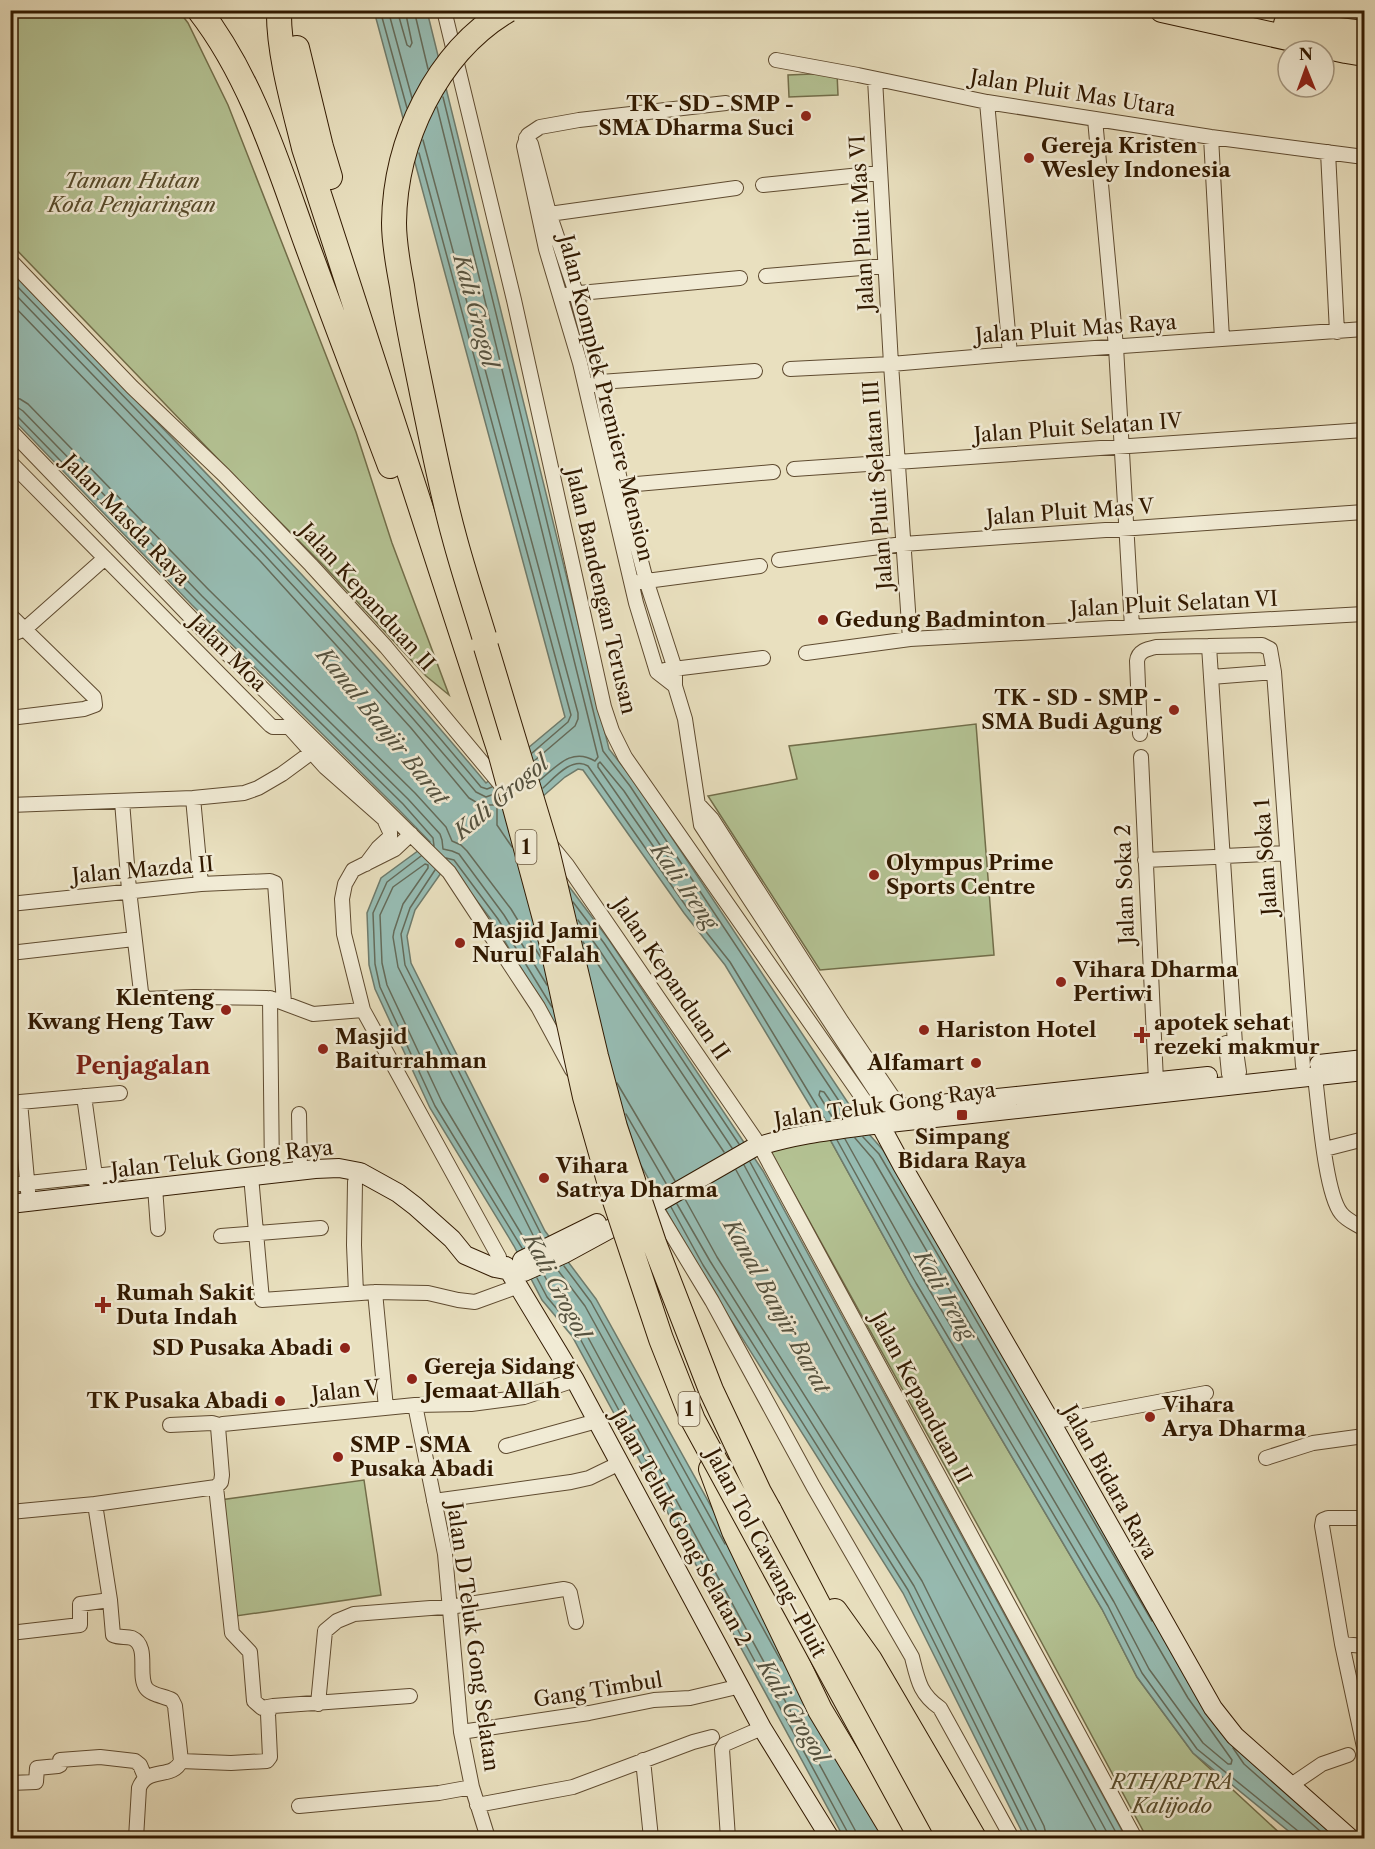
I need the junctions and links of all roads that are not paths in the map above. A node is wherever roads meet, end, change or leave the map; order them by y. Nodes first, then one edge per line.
1 (199, 10) edge
2 (279, 10) edge
3 (288, 10) edge
4 (444, 10) edge
5 (508, 10) edge
6 (1162, 10) edge
7 (1178, 10) edge
8 (1365, 33) edge
9 (1365, 54) edge
10 (776, 60) dead end
11 (875, 79) junction
12 (987, 102) junction
13 (726, 103) dead end
14 (1095, 118) junction
15 (1211, 137) junction
16 (1328, 152) junction
17 (1365, 157) edge
18 (880, 173) junction
19 (763, 184) dead end
20 (736, 188) dead end
21 (544, 214) junction
22 (10, 260) edge
23 (885, 266) junction
24 (766, 276) dead end
25 (740, 278) dead end
26 (576, 293) junction
27 (560, 296) junction
28 (1365, 329) edge
29 (1337, 332) junction
30 (1222, 339) junction
31 (1116, 347) junction
32 (1010, 354) junction
33 (891, 364) junction
34 (790, 369) dead end
35 (755, 371) dead end
36 (600, 382) junction
37 (586, 387) junction
38 (10, 430) edge
39 (1365, 430) edge
40 (1122, 446) junction
41 (10, 462) edge
42 (898, 462) junction
43 (794, 469) dead end
44 (773, 472) dead end
45 (615, 486) junction
46 (1365, 512) edge
47 (1126, 529) junction
48 (903, 544) junction
49 (105, 558) junction
50 (779, 560) dead end
51 (439, 565) junction
52 (760, 566) dead end
53 (646, 580) junction
54 (631, 584) junction
55 (1365, 614) edge
56 (10, 615) edge
57 (1132, 627) junction
58 (25, 629) junction
59 (10, 635) edge
60 (910, 639) junction
61 (486, 646) junction
62 (1209, 646) junction
63 (806, 653) dead end
64 (763, 658) dead end
65 (675, 669) junction
66 (657, 672) junction
67 (1274, 672) junction
68 (1211, 677) junction
69 (675, 686) junction
70 (10, 718) edge
71 (1140, 734) dead end
72 (1207, 747) dead end
73 (312, 752) junction
74 (1141, 757) dead end
75 (193, 798) junction
76 (122, 801) junction
77 (10, 805) edge
78 (414, 836) junction
79 (1286, 853) junction
80 (1219, 856) junction
81 (1145, 860) junction
82 (366, 864) junction
83 (201, 884) junction
84 (129, 890) junction
85 (10, 904) edge
86 (134, 939) junction
87 (10, 952) edge
88 (270, 998) junction
89 (284, 1003) junction
90 (363, 1010) junction
91 (1365, 1059) edge
92 (1365, 1071) edge
93 (1309, 1072) junction
94 (1234, 1073) junction
95 (1157, 1087) junction
96 (120, 1093) dead end
97 (84, 1096) junction
98 (299, 1114) dead end
99 (884, 1118) junction
100 (1365, 1139) edge
101 (753, 1143) junction
102 (1325, 1149) junction
103 (300, 1171) junction
104 (360, 1172) junction
105 (122, 1173) dead end
106 (272, 1174) junction
107 (94, 1176) junction
108 (250, 1176) junction
109 (27, 1182) junction
110 (10, 1185) edge
111 (155, 1187) junction
112 (97, 1194) junction
113 (29, 1202) junction
114 (10, 1204) edge
115 (642, 1206) junction
116 (321, 1228) dead end
117 (158, 1229) dead end
118 (1365, 1229) edge
119 (256, 1233) junction
120 (221, 1236) dead end
121 (511, 1267) junction
122 (375, 1292) junction
123 (356, 1293) junction
124 (574, 1380) junction
125 (1206, 1393) dead end
126 (415, 1405) junction
127 (386, 1408) junction
128 (693, 1420) junction
129 (597, 1421) junction
130 (1051, 1422) junction
131 (170, 1425) dead end
132 (219, 1425) junction
133 (1365, 1436) edge
134 (506, 1446) dead end
135 (1266, 1458) dead end
136 (620, 1463) junction
137 (216, 1487) junction
138 (434, 1501) junction
139 (95, 1504) junction
140 (10, 1512) edge
141 (1365, 1515) edge
142 (785, 1540) junction
143 (110, 1600) junction
144 (449, 1606) junction
145 (576, 1622) dead end
146 (10, 1633) edge
147 (1342, 1644) junction
148 (1365, 1646) edge
149 (741, 1686) junction
150 (410, 1696) dead end
151 (318, 1704) junction
152 (270, 1708) junction
153 (762, 1728) junction
154 (461, 1732) junction
155 (712, 1737) dead end
156 (1365, 1747) edge
157 (1348, 1755) dead end
158 (643, 1760) junction
159 (181, 1761) junction
160 (145, 1778) junction
161 (10, 1782) edge
162 (1291, 1785) junction
163 (472, 1787) junction
164 (477, 1805) junction
165 (299, 1806) dead end
166 (825, 1837) edge
167 (136, 1839) edge
168 (488, 1839) edge
169 (651, 1839) edge
170 (728, 1839) edge
171 (897, 1839) edge
172 (921, 1839) edge
173 (947, 1839) edge
174 (974, 1839) edge
175 (1012, 1839) edge
176 (1135, 1839) edge
177 (1350, 1839) edge

1 - 51 highway
2 - 51 highway, Jalan Tol Cawang–Pluit
3 - 61 highway, bridge
4 - 99 street, Jalan Bandengan Terusan
5 - 61 highway, bridge
6 - 9 highway
7 - 8 highway
10 - 11 street, Jalan Pluit Mas Utara
11 - 12 street, Jalan Pluit Mas Utara
11 - 18 street, Jalan Pluit Mas VI
12 - 14 street, Jalan Pluit Mas Utara
12 - 32 street
13 - 21 street, Jalan Komplek Premiere Mension
14 - 15 street, Jalan Pluit Mas Utara
14 - 31 street
15 - 16 street, Jalan Pluit Mas Utara
15 - 30 street
16 - 17 street, Jalan Pluit Mas Utara
16 - 29 street
18 - 19 street
18 - 23 street, Jalan Pluit Mas VI
20 - 21 street
21 - 26 street, Jalan Komplek Premiere Mension
21 - 27 street, Jalan Komplek Premiere Mension
22 - 101 street, Jalan Kepanduan II, bridge
23 - 24 street
23 - 33 street, Jalan Pluit Mas VI
25 - 26 street
26 - 27 street
26 - 36 street, Jalan Komplek Premiere Mension
27 - 37 street, Jalan Komplek Premiere Mension
28 - 29 street, Jalan Pluit Mas Raya
29 - 30 street, Jalan Pluit Mas Raya
30 - 31 street, Jalan Pluit Mas Raya
31 - 32 street, Jalan Pluit Mas Raya
31 - 40 street
32 - 33 street, Jalan Pluit Mas Raya
33 - 34 street, Jalan Pluit Mas Raya
33 - 42 street, Jalan Pluit Selatan III
35 - 36 street
36 - 37 street
36 - 45 street, Jalan Komplek Premiere Mension
37 - 45 street, Jalan Komplek Premiere Mension
38 - 78 street, Jalan Masda Raya
39 - 40 street, Jalan Pluit Selatan IV
40 - 42 street, Jalan Pluit Selatan IV
40 - 47 street
41 - 49 street, Jalan Moa
42 - 43 street, Jalan Pluit Selatan IV
42 - 48 street, Jalan Pluit Selatan III
44 - 45 street
45 - 53 street, Jalan Komplek Premiere Mension
45 - 54 street, Jalan Komplek Premiere Mension
46 - 47 street, Jalan Pluit Mas V
47 - 48 street, Jalan Pluit Mas V
47 - 57 street
48 - 50 street, Jalan Pluit Mas V
48 - 60 street, Jalan Pluit Selatan III
49 - 58 street
49 - 73 street, Jalan Moa
51 - 128 highway, Jalan Tol Cawang–Pluit / 1, bridge
52 - 53 street
53 - 54 street
53 - 65 street, Jalan Komplek Premiere Mension
54 - 66 street, Jalan Komplek Premiere Mension
55 - 57 street, Jalan Pluit Selatan VI
56 - 58 street
57 - 60 street, Jalan Pluit Selatan VI
58 - 59 street
58 - 70 street
60 - 63 street, Jalan Pluit Selatan VI
61 - 142 highway, Jalan Tol Cawang–Pluit / 1, bridge
62 - 67 street, Jalan Soka 1
62 - 68 street
62 - 71 street
64 - 65 street
65 - 66 street
65 - 69 street, Jalan Komplek Premiere Mension
66 - 69 street
67 - 68 street
67 - 79 street, Jalan Soka 1
68 - 80 street
69 - 99 street, Jalan Komplek Premiere Mension
72 - 80 street
73 - 75 street
73 - 82 street, Jalan Moa
74 - 81 street, Jalan Soka 2
75 - 76 street
75 - 83 street
76 - 77 street
76 - 84 street
78 - 82 street
78 - 115 street, Jalan Masda Raya
79 - 80 street
79 - 93 street, Jalan Soka 1
80 - 81 street
80 - 94 street
81 - 95 street, Jalan Soka 2
82 - 90 street
83 - 84 street, Jalan Mazda II
83 - 89 street, Jalan Mazda II
84 - 85 street, Jalan Mazda II
84 - 86 street
86 - 87 street
86 - 88 street
88 - 89 street
88 - 106 street
89 - 90 street
90 - 121 street
91 - 93 main road, Jalan Teluk Gong Raya
92 - 93 main road, Jalan Teluk Gong Raya
93 - 94 main road, Jalan Teluk Gong Raya
93 - 95 main road, Jalan Teluk Gong Raya
93 - 102 street, Jalan Soka 1
94 - 95 main road, Jalan Teluk Gong Raya
95 - 99 main road, Jalan Teluk Gong Raya
96 - 97 street
97 - 107 street
97 - 109 street
98 - 103 street
99 - 101 main road, Jalan Teluk Gong Raya
99 - 130 main road, Jalan Bidara Raya
100 - 102 street
101 - 115 main road, Jalan Teluk Gong Raya
101 - 176 street, Jalan Kepanduan II
102 - 118 street, Jalan Soka 1
103 - 104 main road, Jalan Teluk Gong Raya
103 - 106 main road, Jalan Teluk Gong Raya
104 - 121 main road, Jalan Teluk Gong Raya
104 - 123 street
105 - 107 street
106 - 108 main road, Jalan Teluk Gong Raya
107 - 109 street
107 - 112 street
108 - 111 main road, Jalan Teluk Gong Raya
108 - 119 street
109 - 110 street
109 - 113 street
111 - 112 main road, Jalan Teluk Gong Raya
111 - 117 street
112 - 113 main road, Jalan Teluk Gong Raya
113 - 114 main road, Jalan Teluk Gong Raya
115 - 121 main road, Jalan Teluk Gong Raya
115 - 175 street, Jalan Masda Raya
116 - 119 street
119 - 120 street
119 - 123 street
121 - 122 street
121 - 124 main road, Jalan Teluk Gong Selatan 2
122 - 123 street
122 - 127 street
124 - 126 street, Jalan V
124 - 129 main road, Jalan Teluk Gong Selatan 2
125 - 130 street
126 - 127 street, Jalan V
126 - 138 street, Jalan D Teluk Gong Selatan
127 - 132 street, Jalan V
128 - 171 highway, bridge
128 - 172 highway, Jalan Tol Cawang–Pluit / 1, bridge
129 - 134 street
129 - 136 main road, Jalan Teluk Gong Selatan 2
130 - 162 main road, Jalan Bidara Raya
131 - 132 street, Jalan V
132 - 137 street
133 - 135 street
136 - 138 street
136 - 149 main road, Jalan Teluk Gong Selatan 2
137 - 139 street
137 - 152 street
138 - 144 street, Jalan D Teluk Gong Selatan
139 - 140 street
139 - 143 street
141 - 147 street
142 - 173 highway, Jalan Tol Cawang–Pluit / 1
142 - 174 highway
143 - 146 street
143 - 159 street
144 - 145 street
144 - 151 street
144 - 154 street, Jalan D Teluk Gong Selatan
147 - 148 street
147 - 156 street
149 - 153 main road, Jalan Teluk Gong Selatan 2
149 - 154 street, Gang Timbul
150 - 151 street
151 - 152 street
152 - 159 street
153 - 166 main road, Jalan Teluk Gong Selatan 2
153 - 170 street
154 - 163 street, Jalan D Teluk Gong Selatan
155 - 158 street
157 - 162 street
158 - 164 street
158 - 169 street
159 - 160 street
160 - 161 street
160 - 167 street
162 - 177 main road, Jalan Bidara Raya
163 - 164 street, Jalan D Teluk Gong Selatan
163 - 165 street
164 - 168 street, Jalan D Teluk Gong Selatan

